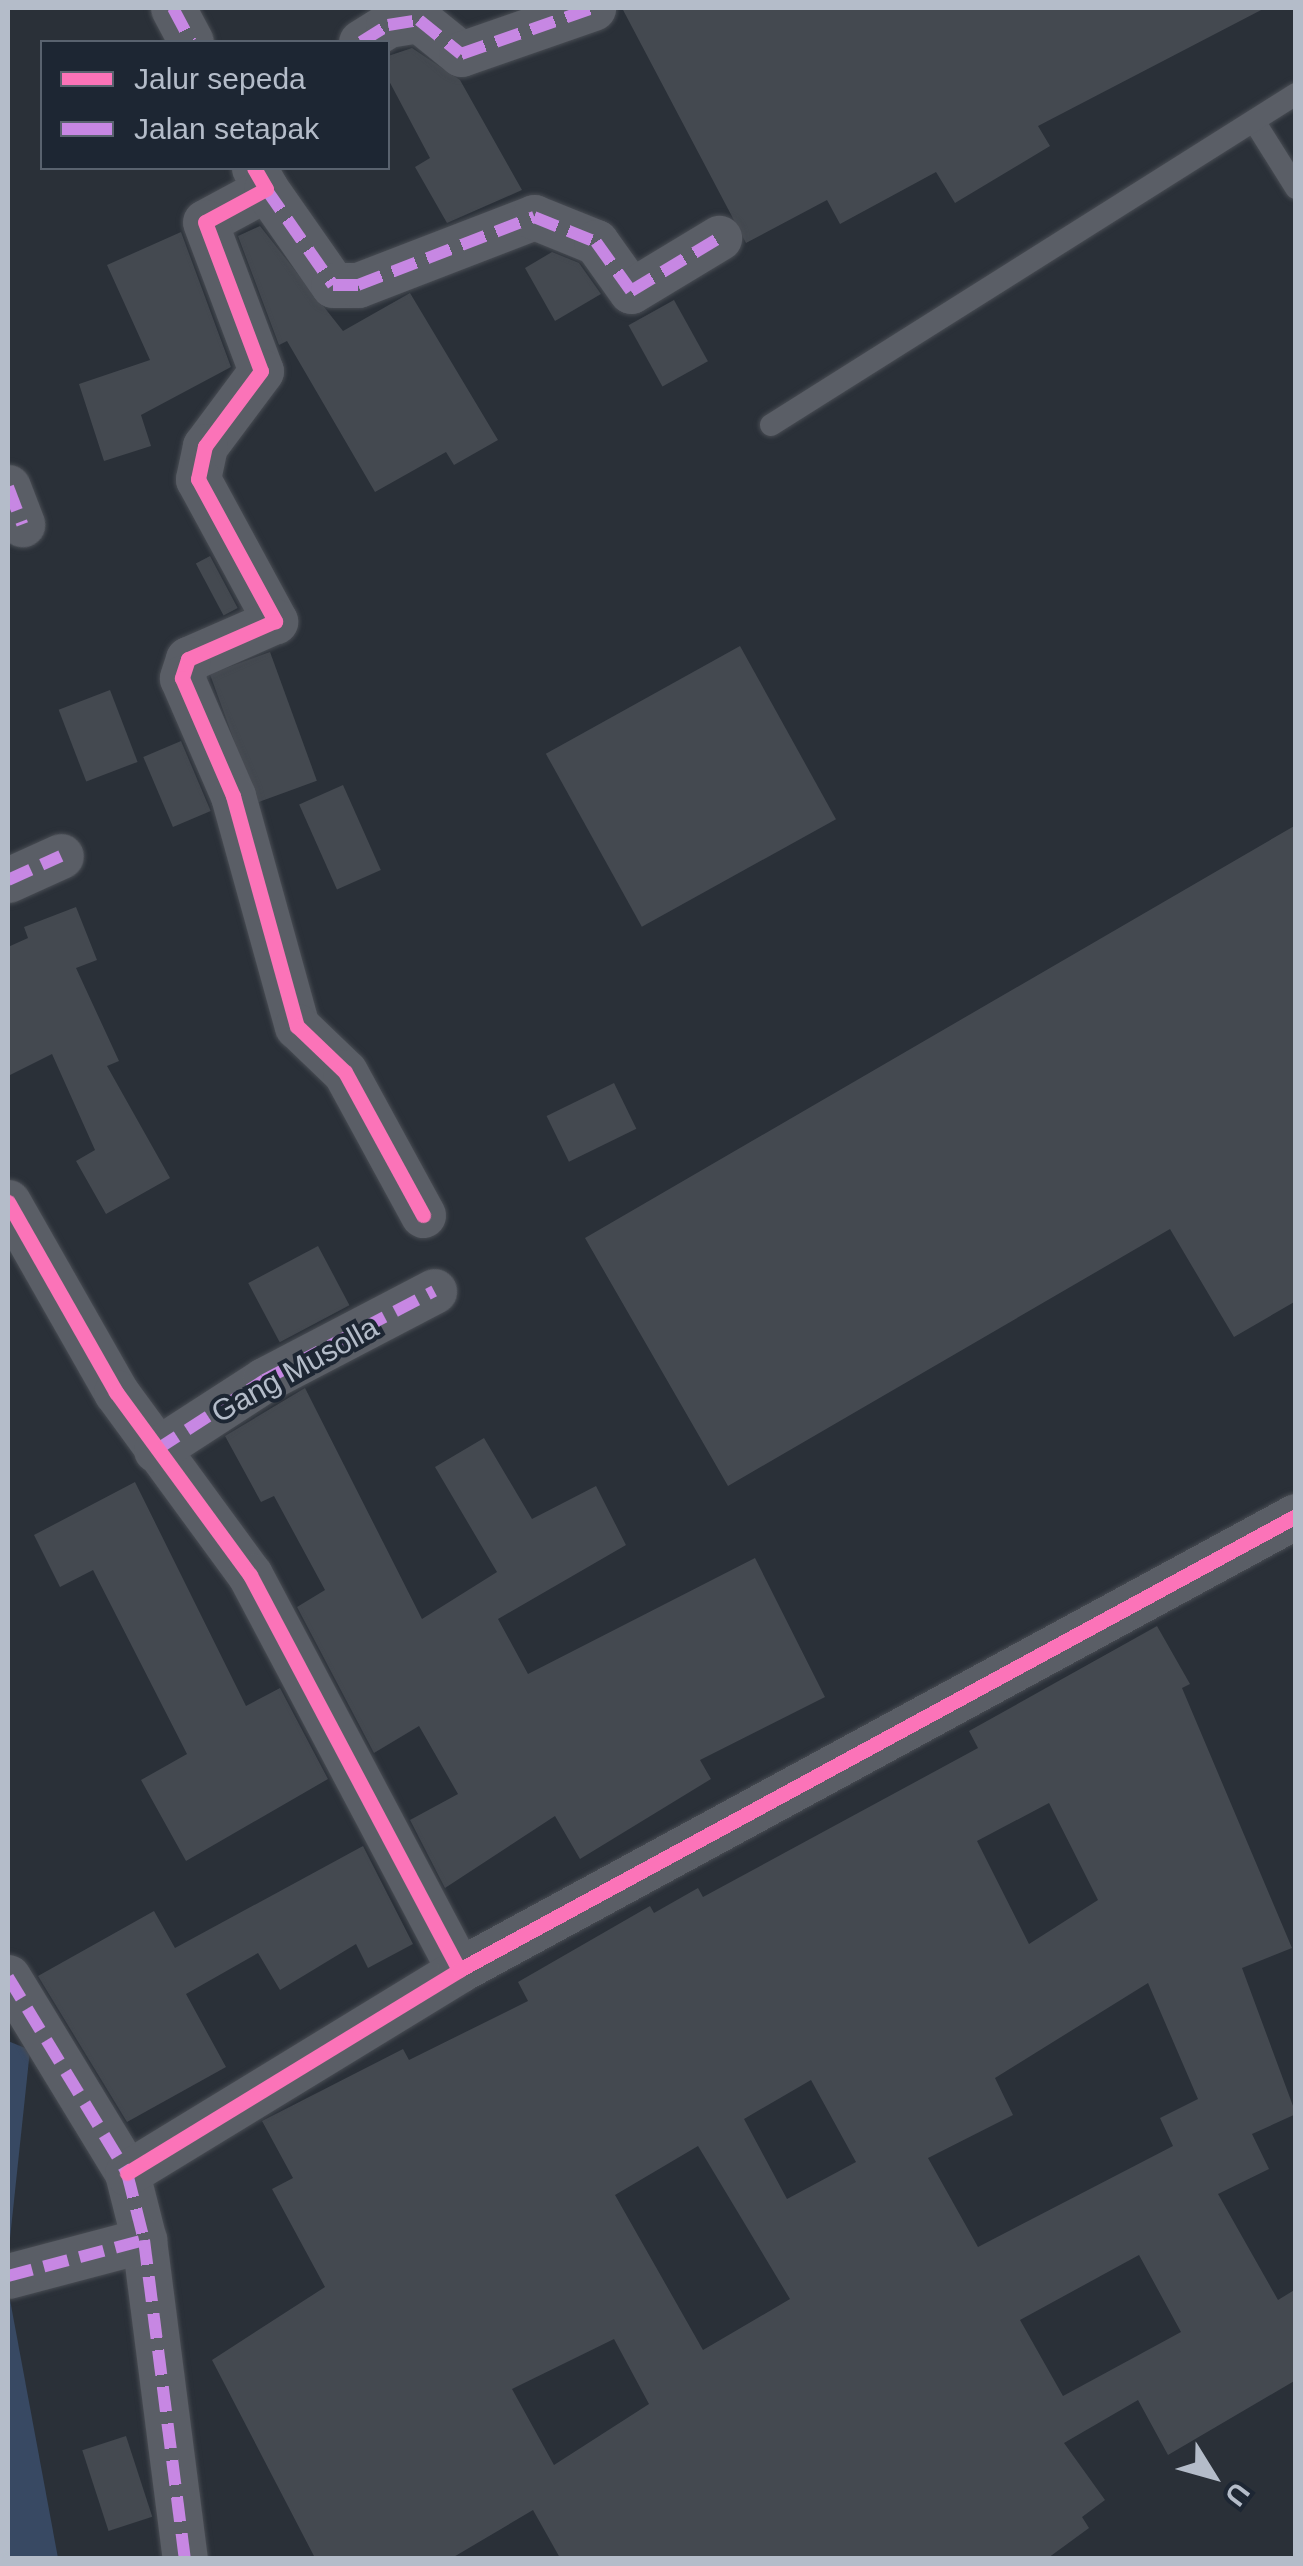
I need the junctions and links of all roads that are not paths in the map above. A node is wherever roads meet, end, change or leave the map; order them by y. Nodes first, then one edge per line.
1 (173, 8) edge
2 (594, 8) edge
3 (190, 40) edge
4 (365, 40) edge
5 (1296, 94) edge
6 (1254, 120) junction
7 (260, 178) edge
8 (1296, 188) edge
9 (719, 238) dead end
10 (771, 424) dead end
11 (62, 856) dead end
12 (8, 880) edge
13 (8, 1202) edge
14 (423, 1214) dead end
15 (434, 1291) dead end
16 (156, 1450) junction
17 (1296, 1516) edge
18 (458, 1970) junction
19 (8, 1978) edge
20 (127, 2173) junction
21 (129, 2245) junction
22 (8, 2276) edge
23 (186, 2558) edge

1 - 3 street
2 - 4 street
5 - 6 lane
6 - 8 lane
6 - 10 lane
7 - 9 street
7 - 14 street
11 - 12 street
13 - 16 street
15 - 16 street, Gang Musolla
16 - 18 street
17 - 18 street
18 - 20 street
19 - 20 street
20 - 21 street
21 - 22 street
21 - 23 street

